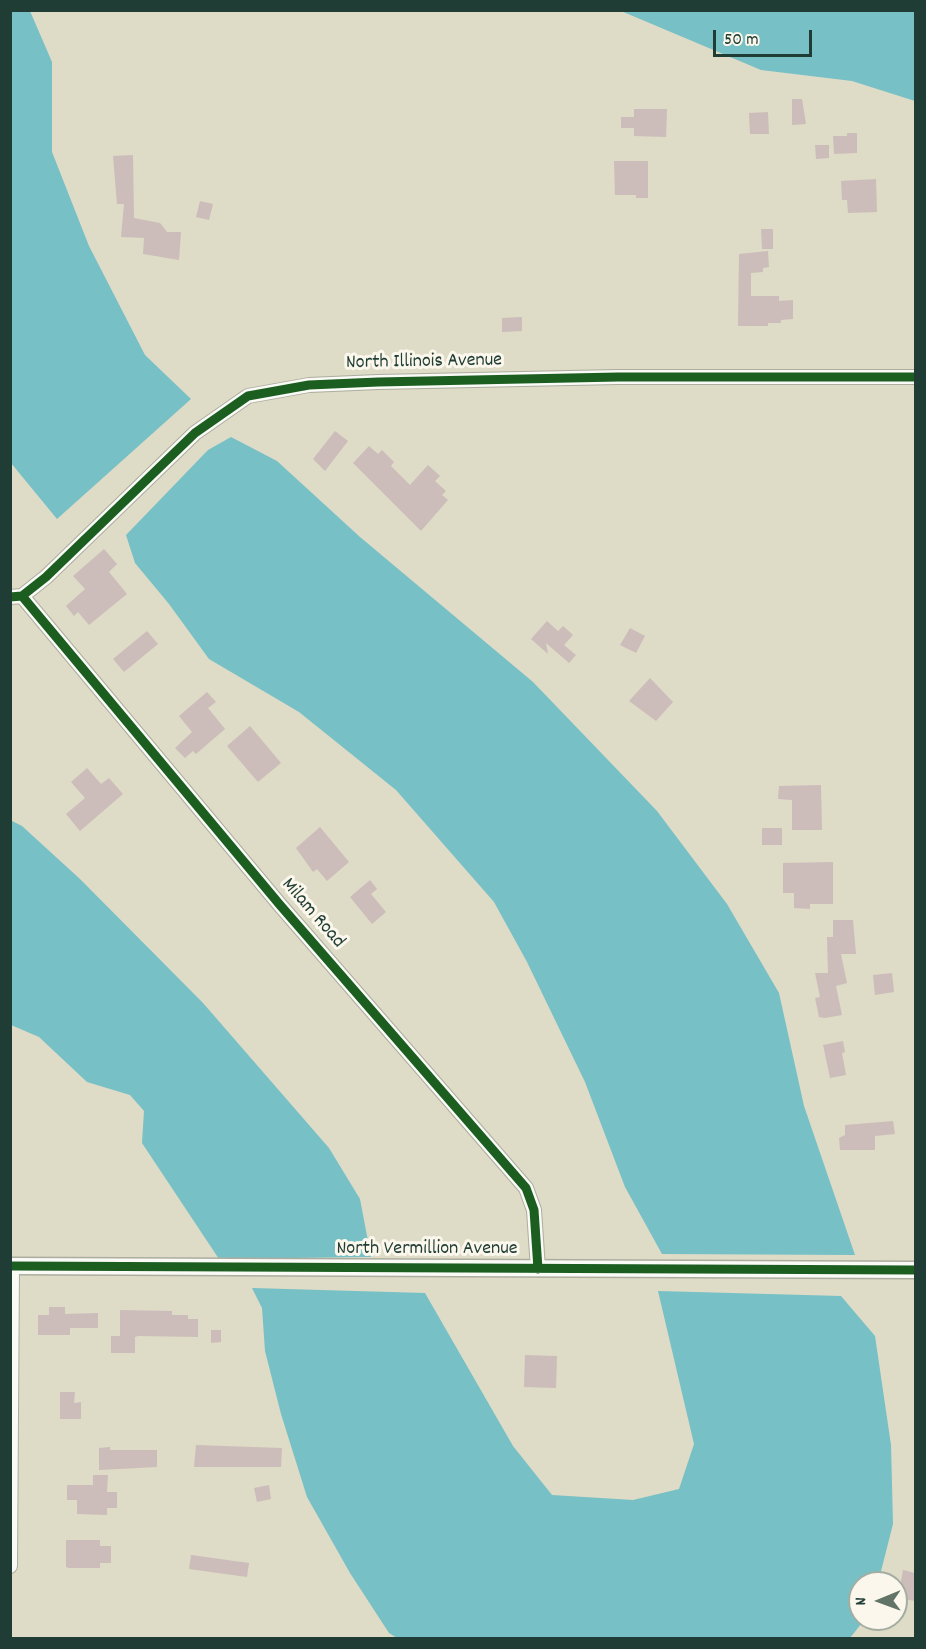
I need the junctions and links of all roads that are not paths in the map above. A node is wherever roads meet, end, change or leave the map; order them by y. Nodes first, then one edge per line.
1 (915, 377) edge
2 (16, 597) edge
3 (11, 1266) edge
4 (538, 1269) junction
5 (915, 1270) edge
6 (11, 1458) edge
7 (10, 1566) edge

1 - 2 street, North Illinois Avenue
2 - 4 street, Milam Road
3 - 4 street, North Vermillion Avenue
3 - 6 street
4 - 5 street, North Vermillion Avenue
6 - 7 street

